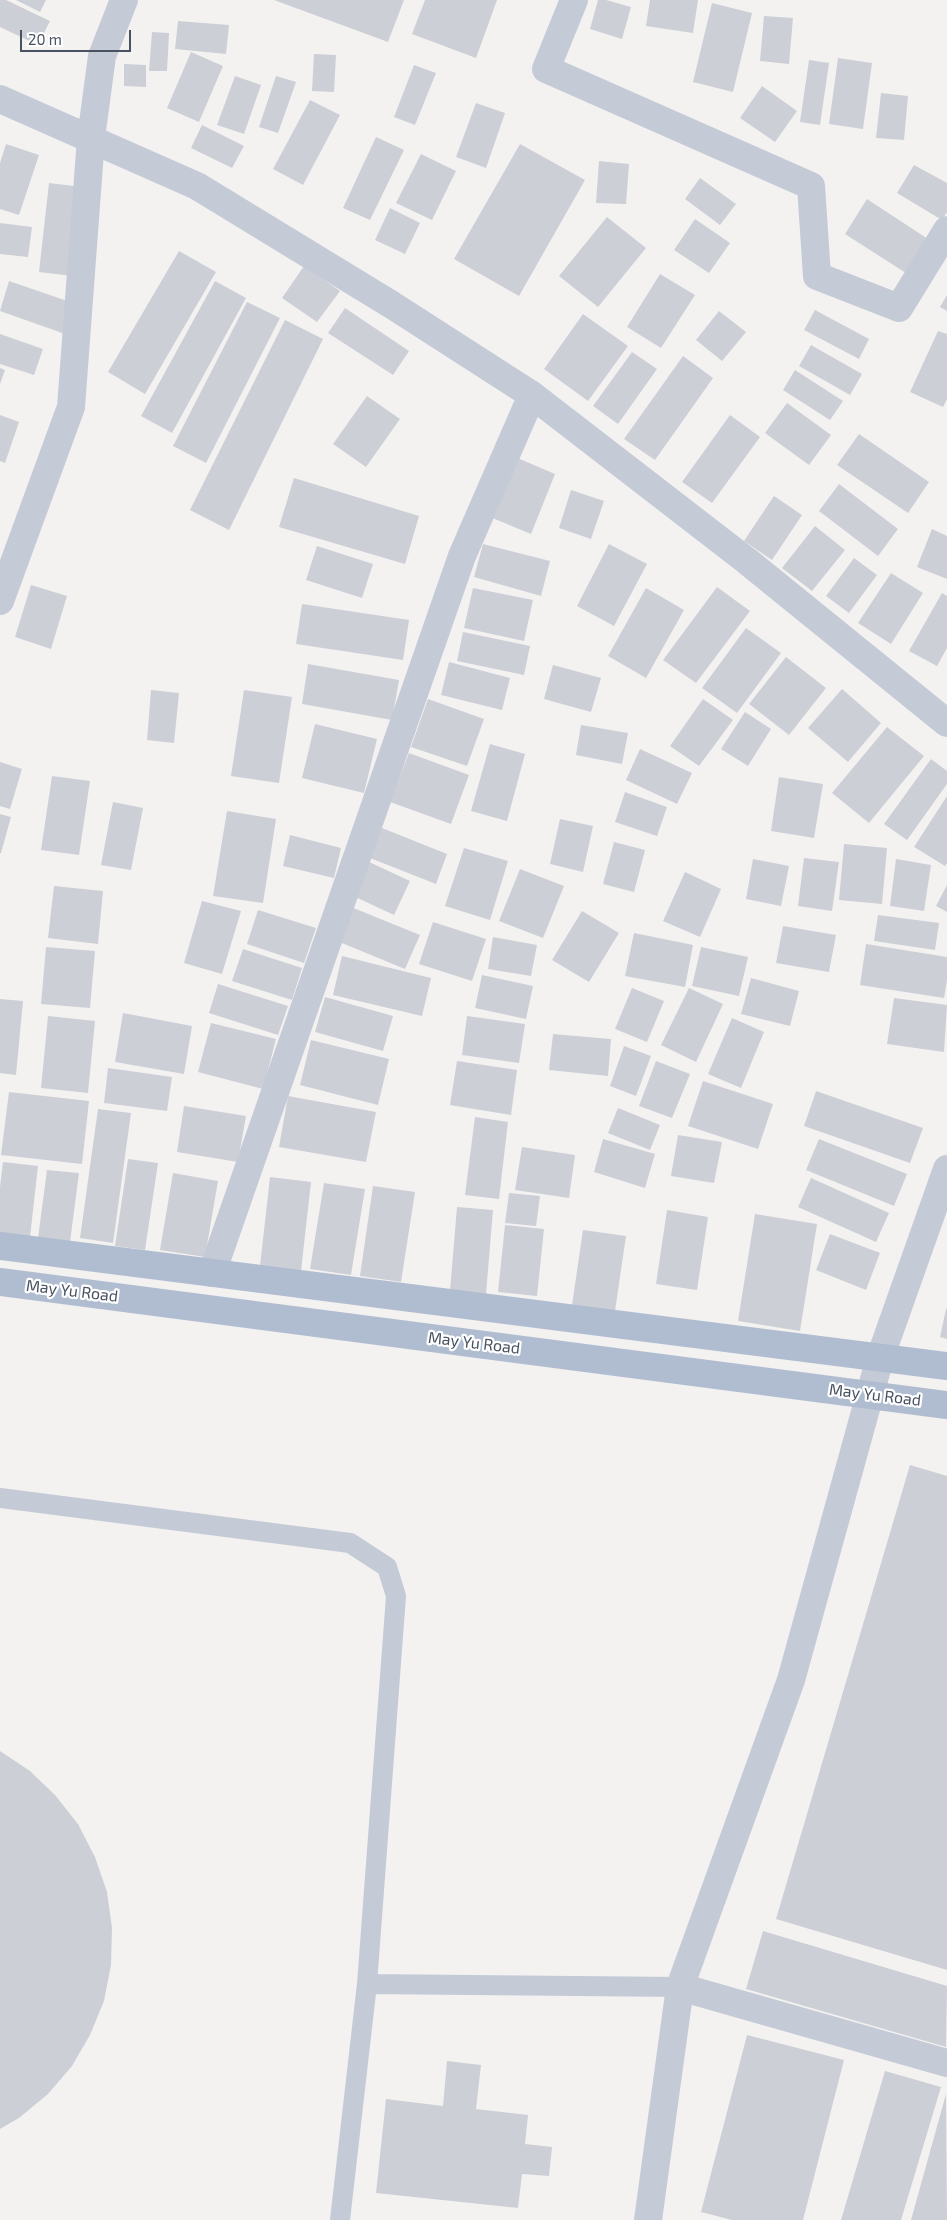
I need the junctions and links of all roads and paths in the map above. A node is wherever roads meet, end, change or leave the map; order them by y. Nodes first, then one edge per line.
1 (574, 0) edge
2 (118, 2) edge
3 (0, 99) edge
4 (91, 138) junction
5 (947, 230) edge
6 (532, 395) junction
7 (0, 601) edge
8 (947, 723) edge
9 (947, 1169) edge
10 (0, 1246) edge
11 (212, 1273) junction
12 (0, 1282) edge
13 (880, 1358) junction
14 (947, 1366) edge
15 (871, 1395) junction
16 (947, 1405) edge
17 (0, 1498) edge
18 (367, 1984) junction
19 (680, 1987) junction
20 (947, 2063) edge
21 (340, 2220) edge
22 (648, 2220) edge

1 - 5 street
2 - 4 street
3 - 4 street
4 - 6 street
4 - 7 street
6 - 8 street
6 - 11 street
9 - 13 street
10 - 11 main road
11 - 13 main road
12 - 15 main road, May Yu Road
13 - 14 main road
13 - 15 street
15 - 16 main road, May Yu Road
15 - 19 street
17 - 18 lane
18 - 19 lane
18 - 21 lane
19 - 20 street
19 - 22 street

